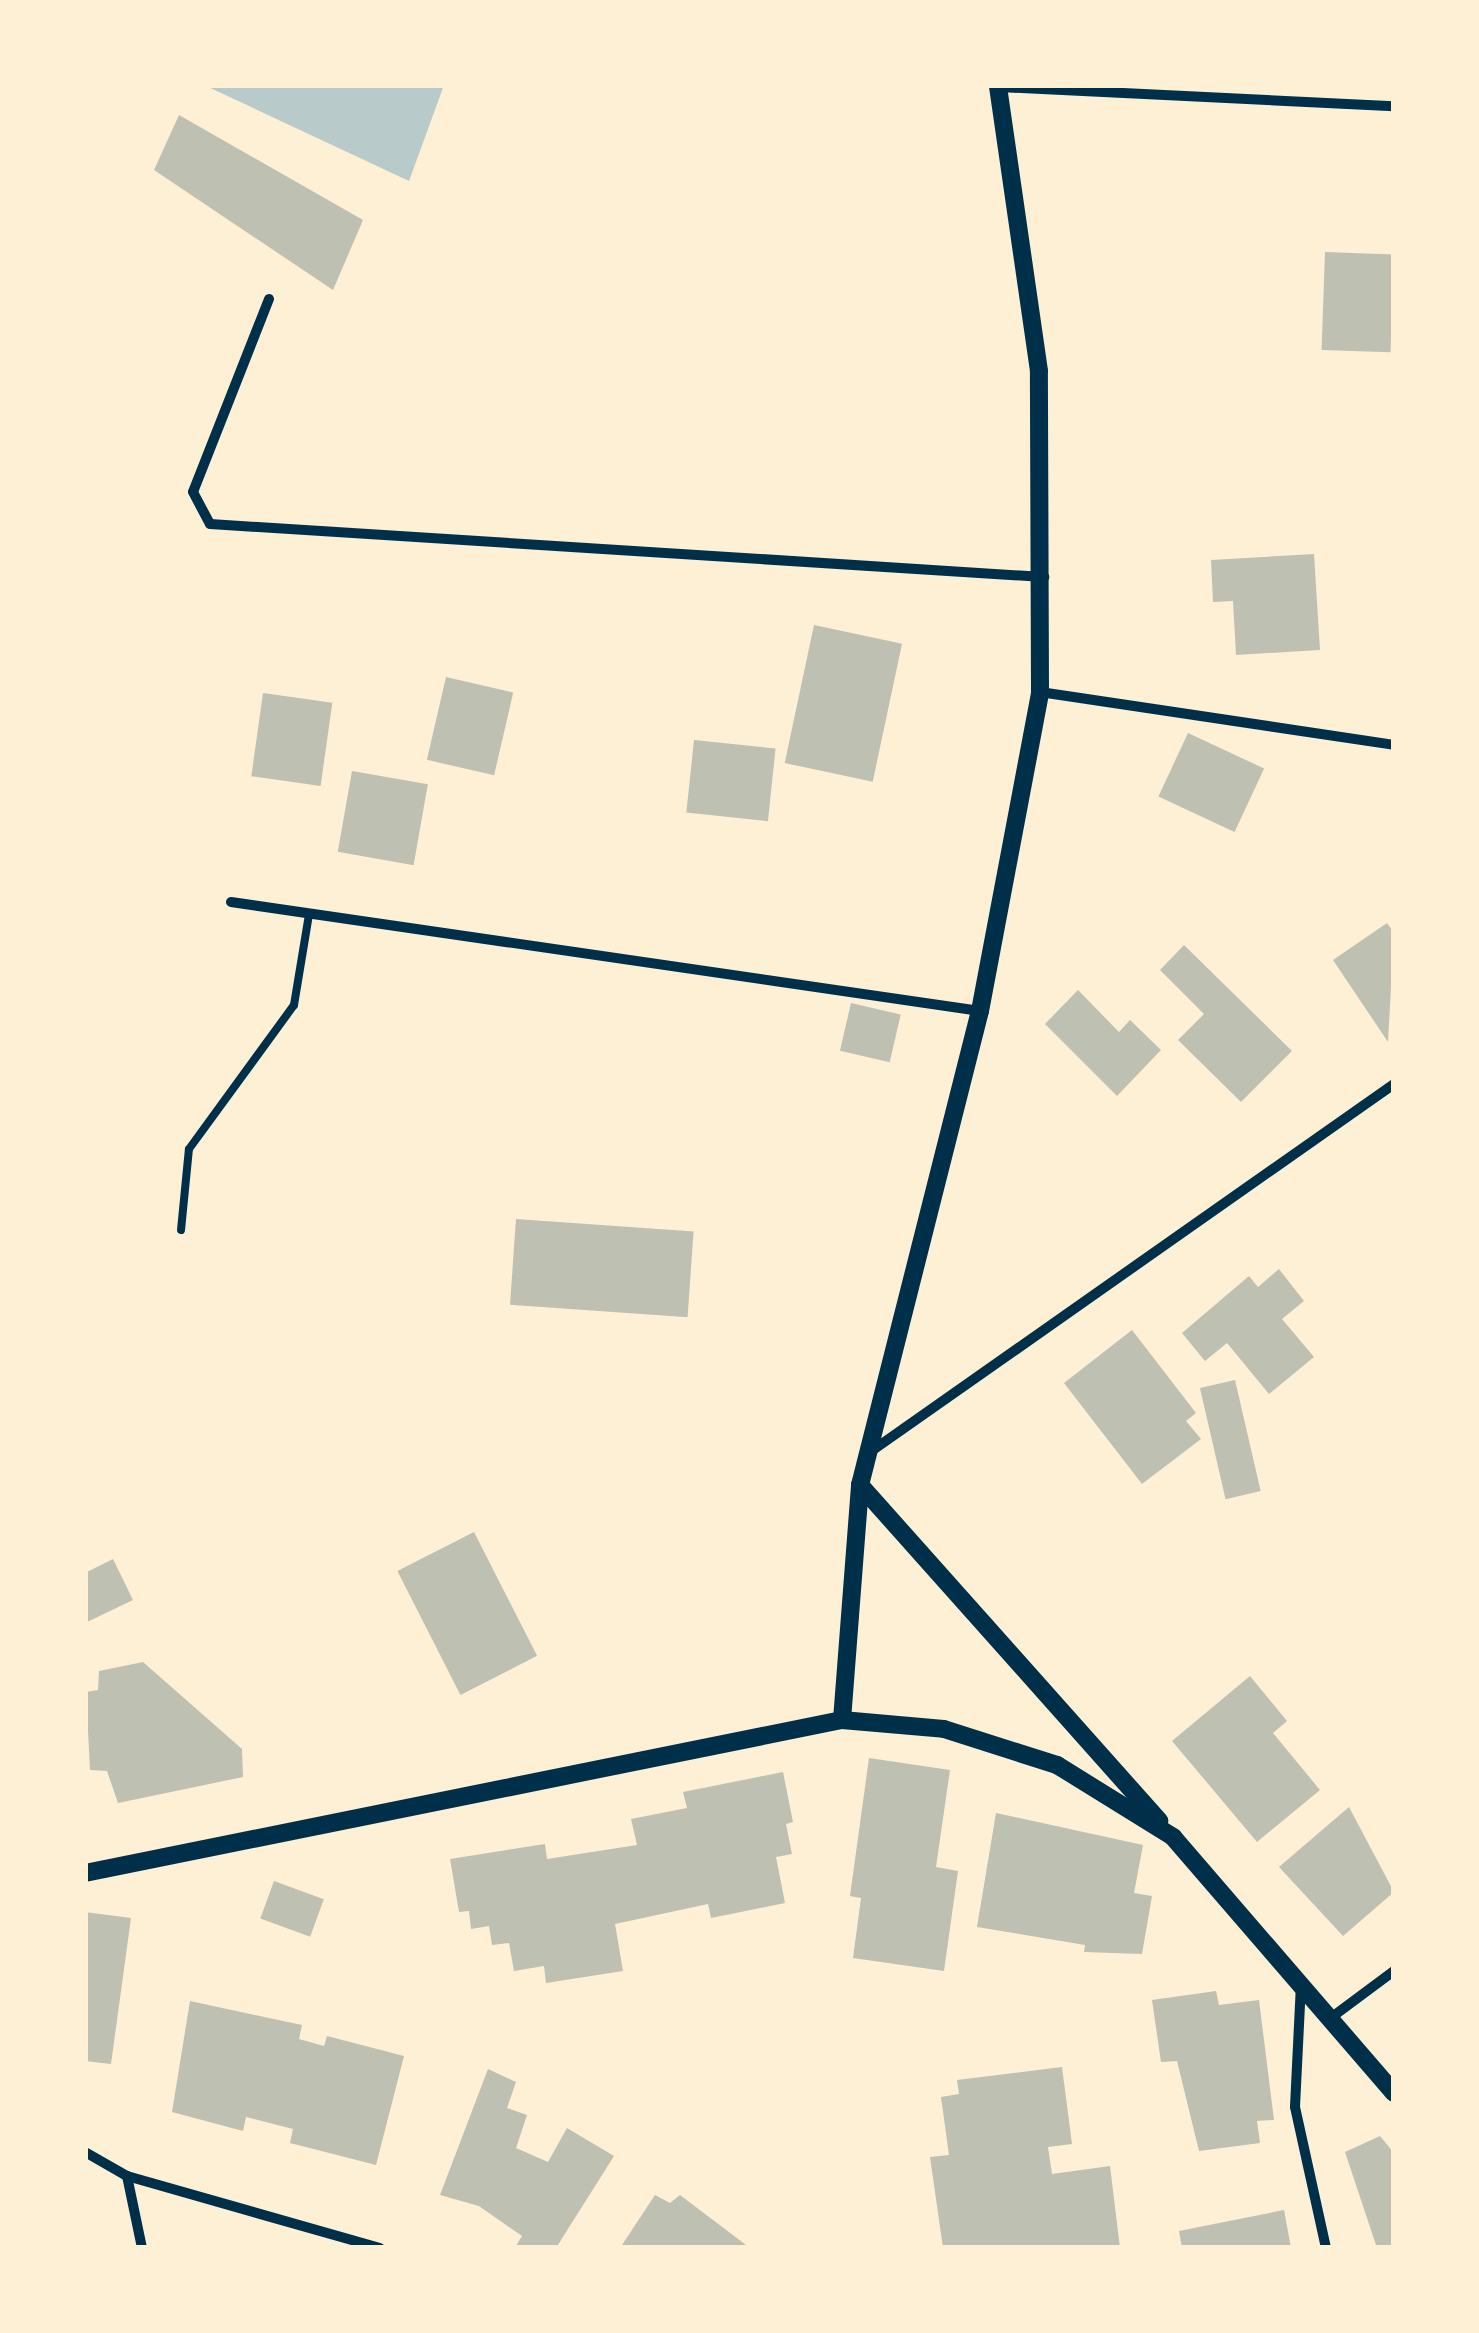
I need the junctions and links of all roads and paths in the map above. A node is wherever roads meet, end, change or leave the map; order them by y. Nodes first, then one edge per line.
1 (998, 86) edge
2 (1394, 106) edge
3 (269, 299) dead end
4 (1045, 577) junction
5 (1040, 692) junction
6 (1394, 745) edge
7 (231, 902) dead end
8 (309, 914) junction
9 (980, 1011) junction
10 (1394, 1084) edge
11 (181, 1230) dead end
12 (873, 1450) junction
13 (860, 1485) junction
14 (842, 1720) junction
15 (1173, 1837) junction
16 (85, 1873) edge
17 (1394, 1971) edge
18 (1302, 1982) junction
19 (1332, 2017) junction
20 (1394, 2093) edge
21 (85, 2152) edge
22 (127, 2176) junction
23 (142, 2248) edge
24 (380, 2248) edge
25 (1326, 2248) edge

1 - 2 street
1 - 4 street
3 - 4 street
4 - 5 street
5 - 6 street
5 - 9 street
7 - 8 street
8 - 9 street
8 - 11 lane
9 - 12 street
10 - 12 street
12 - 13 street
13 - 14 street
13 - 15 street
14 - 15 street
14 - 16 street
15 - 18 street
17 - 19 street
18 - 19 street
18 - 25 street
19 - 20 street
21 - 22 street
22 - 23 street
22 - 24 street

